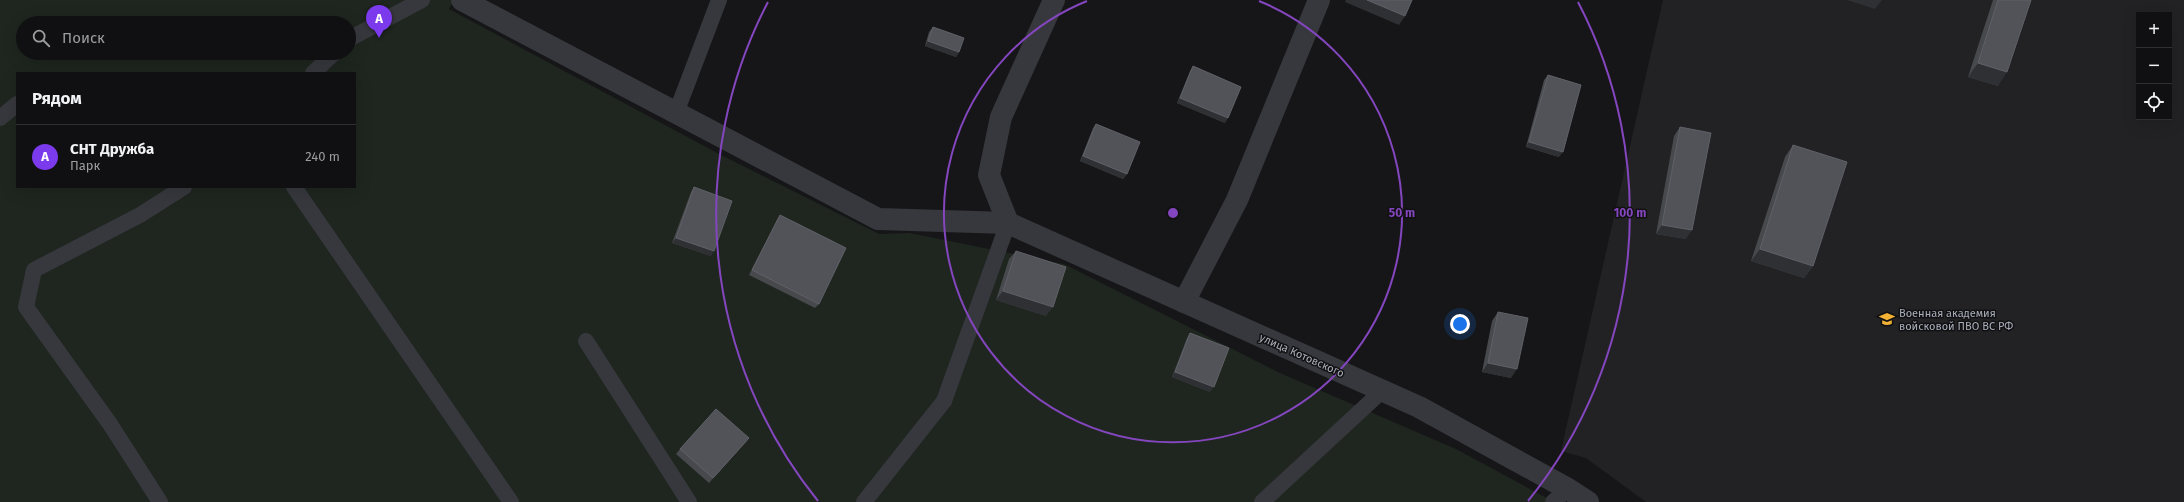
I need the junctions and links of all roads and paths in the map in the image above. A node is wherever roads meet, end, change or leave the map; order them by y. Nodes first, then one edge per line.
1 (422, 0) edge
2 (462, 0) edge
3 (720, 0) edge
4 (1054, 0) edge
5 (1319, 0) edge
6 (356, 36) edge
7 (327, 60) edge
8 (314, 72) edge
9 (16, 105) edge
10 (676, 113) junction
11 (0, 118) edge
12 (182, 188) edge
13 (295, 188) edge
14 (1008, 223) junction
15 (1184, 302) junction
16 (586, 341) dead end
17 (1382, 391) junction
18 (1560, 495) edge
19 (160, 502) edge
20 (511, 502) edge
21 (689, 502) edge
22 (864, 502) edge
23 (1262, 502) edge
24 (1588, 502) edge

1 - 6 lane
2 - 10 street
3 - 10 lane
4 - 14 street
5 - 15 street
7 - 8 lane
9 - 11 lane
10 - 14 street
12 - 19 lane
13 - 20 lane
14 - 15 street, улица Котовского
14 - 22 lane
15 - 17 street, улица Котовского
16 - 21 lane
17 - 18 street, улица Котовского
17 - 23 lane
18 - 24 street, улица Котовского

